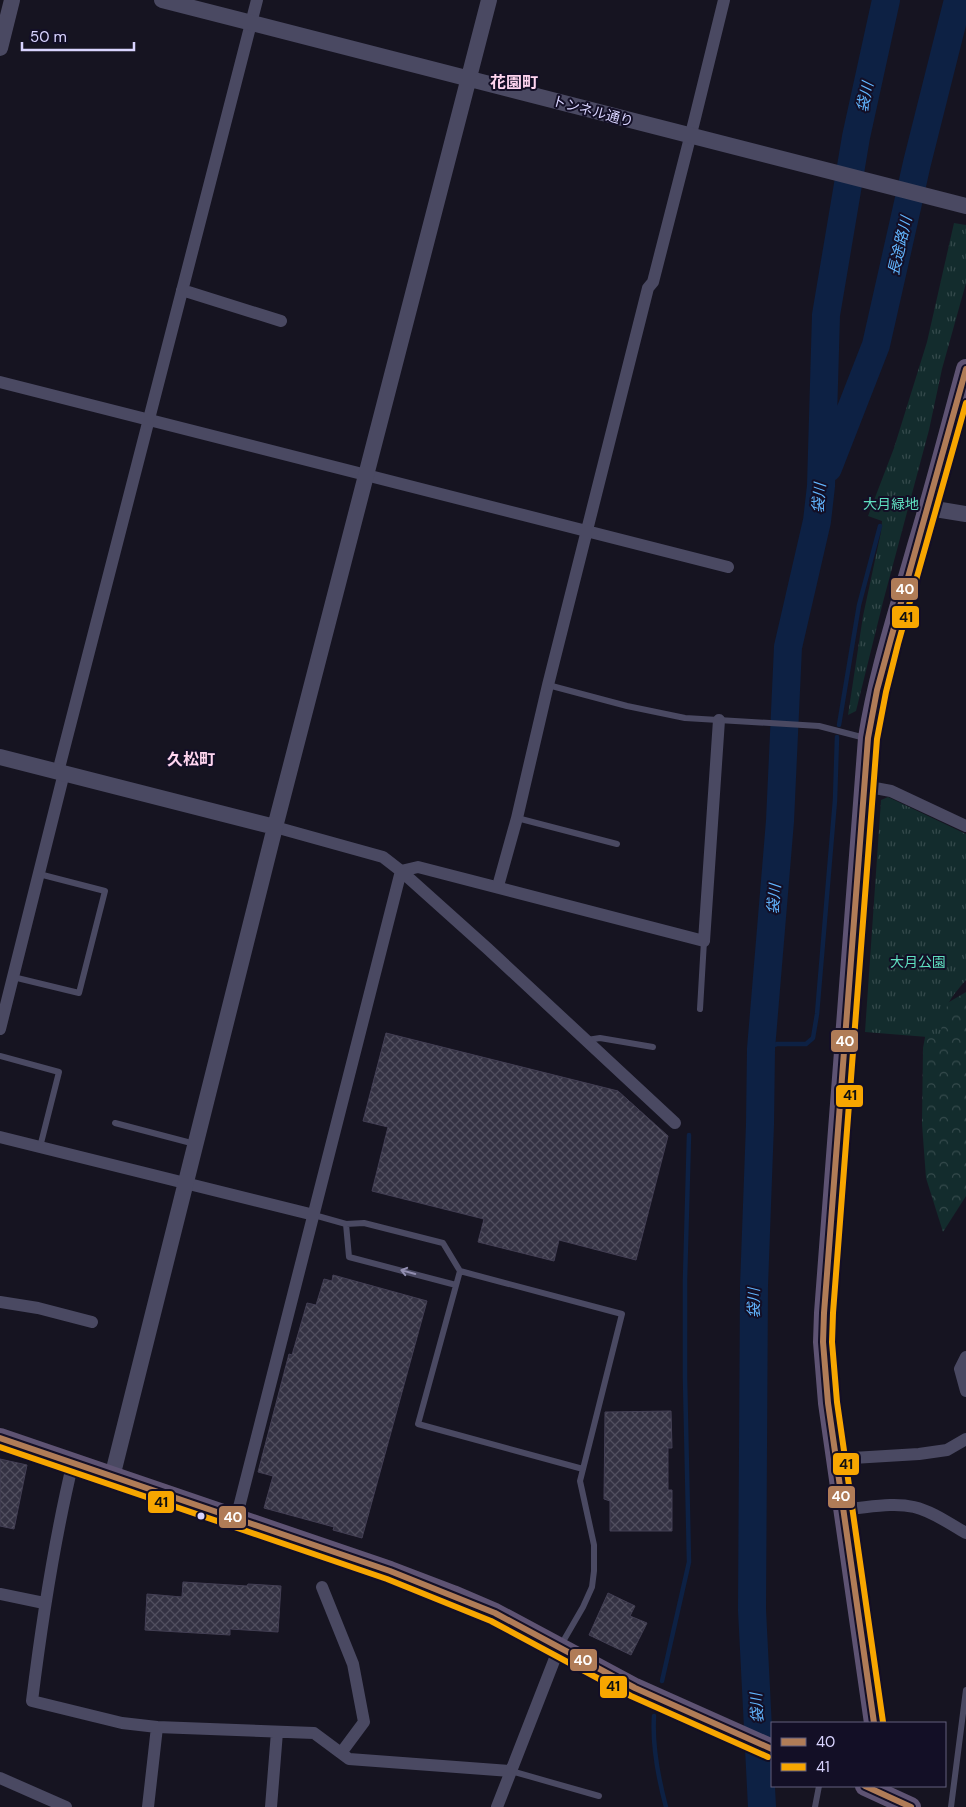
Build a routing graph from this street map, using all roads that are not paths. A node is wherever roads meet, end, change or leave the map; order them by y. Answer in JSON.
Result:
{"nodes":[{"id":1,"x":12,"y":0,"type":"edge"},
{"id":2,"x":162,"y":0,"type":"edge"},
{"id":3,"x":257,"y":0,"type":"edge"},
{"id":4,"x":489,"y":0,"type":"edge"},
{"id":5,"x":724,"y":0,"type":"edge"},
{"id":6,"x":251,"y":23,"type":"junction"},
{"id":7,"x":0,"y":48,"type":"edge"},
{"id":8,"x":469,"y":78,"type":"junction"},
{"id":9,"x":691,"y":136,"type":"junction"},
{"id":10,"x":966,"y":206,"type":"edge"},
{"id":11,"x":182,"y":290,"type":"junction"},
{"id":12,"x":281,"y":321,"type":"dead end"},
{"id":13,"x":966,"y":369,"type":"edge"},
{"id":14,"x":0,"y":382,"type":"edge"},
{"id":15,"x":148,"y":420,"type":"junction"},
{"id":16,"x":367,"y":475,"type":"junction"},
{"id":17,"x":929,"y":508,"type":"junction"},
{"id":18,"x":966,"y":514,"type":"edge"},
{"id":19,"x":588,"y":531,"type":"junction"},
{"id":20,"x":728,"y":566,"type":"dead end"},
{"id":21,"x":548,"y":685,"type":"junction"},
{"id":22,"x":719,"y":720,"type":"junction"},
{"id":23,"x":868,"y":738,"type":"junction"},
{"id":24,"x":0,"y":757,"type":"edge"},
{"id":25,"x":61,"y":772,"type":"junction"},
{"id":26,"x":864,"y":786,"type":"junction"},
{"id":27,"x":517,"y":818,"type":"junction"},
{"id":28,"x":966,"y":826,"type":"edge"},
{"id":29,"x":275,"y":827,"type":"junction"},
{"id":30,"x":617,"y":844,"type":"dead end"},
{"id":31,"x":401,"y":871,"type":"junction"},
{"id":32,"x":39,"y":874,"type":"junction"},
{"id":33,"x":498,"y":886,"type":"junction"},
{"id":34,"x":704,"y":941,"type":"junction"},
{"id":35,"x":13,"y":977,"type":"junction"},
{"id":36,"x":700,"y":1009,"type":"dead end"},
{"id":37,"x":0,"y":1030,"type":"edge"},
{"id":38,"x":586,"y":1040,"type":"junction"},
{"id":39,"x":653,"y":1047,"type":"dead end"},
{"id":40,"x":0,"y":1056,"type":"edge"},
{"id":41,"x":115,"y":1123,"type":"dead end"},
{"id":42,"x":675,"y":1124,"type":"dead end"},
{"id":43,"x":0,"y":1137,"type":"edge"},
{"id":44,"x":196,"y":1144,"type":"junction"},
{"id":45,"x":40,"y":1147,"type":"junction"},
{"id":46,"x":187,"y":1184,"type":"junction"},
{"id":47,"x":314,"y":1215,"type":"junction"},
{"id":48,"x":346,"y":1224,"type":"junction"},
{"id":49,"x":460,"y":1271,"type":"junction"},
{"id":50,"x":456,"y":1284,"type":"junction"},
{"id":51,"x":0,"y":1302,"type":"edge"},
{"id":52,"x":92,"y":1322,"type":"dead end"},
{"id":53,"x":966,"y":1356,"type":"edge"},
{"id":54,"x":966,"y":1391,"type":"edge"},
{"id":55,"x":0,"y":1438,"type":"edge"},
{"id":56,"x":966,"y":1439,"type":"edge"},
{"id":57,"x":836,"y":1459,"type":"junction"},
{"id":58,"x":73,"y":1462,"type":"junction"},
{"id":59,"x":583,"y":1469,"type":"junction"},
{"id":60,"x":112,"y":1477,"type":"junction"},
{"id":61,"x":844,"y":1509,"type":"junction"},
{"id":62,"x":236,"y":1519,"type":"junction"},
{"id":63,"x":966,"y":1533,"type":"edge"},
{"id":64,"x":322,"y":1587,"type":"dead end"},
{"id":65,"x":0,"y":1594,"type":"edge"},
{"id":66,"x":44,"y":1604,"type":"junction"},
{"id":67,"x":559,"y":1648,"type":"junction"},
{"id":68,"x":966,"y":1690,"type":"edge"},
{"id":69,"x":874,"y":1722,"type":"edge"},
{"id":70,"x":157,"y":1727,"type":"junction"},
{"id":71,"x":276,"y":1732,"type":"junction"},
{"id":72,"x":771,"y":1749,"type":"edge"},
{"id":73,"x":341,"y":1753,"type":"junction"},
{"id":74,"x":511,"y":1771,"type":"junction"},
{"id":75,"x":0,"y":1778,"type":"edge"},
{"id":76,"x":819,"y":1787,"type":"edge"},
{"id":77,"x":866,"y":1787,"type":"edge"},
{"id":78,"x":599,"y":1796,"type":"dead end"},
{"id":79,"x":66,"y":1807,"type":"edge"},
{"id":80,"x":148,"y":1807,"type":"edge"},
{"id":81,"x":271,"y":1807,"type":"edge"},
{"id":82,"x":497,"y":1807,"type":"edge"},
{"id":83,"x":815,"y":1807,"type":"edge"},
{"id":84,"x":911,"y":1807,"type":"edge"},
{"id":85,"x":951,"y":1807,"type":"edge"}],
"edges":[{"from":1,"to":7,"type":"street"},
{"from":2,"to":6,"type":"street","name":"トンネル通り"},
{"from":3,"to":6,"type":"street"},
{"from":4,"to":8,"type":"street"},
{"from":5,"to":9,"type":"street"},
{"from":6,"to":8,"type":"street","name":"トンネル通り"},
{"from":6,"to":11,"type":"street"},
{"from":8,"to":9,"type":"street","name":"トンネル通り"},
{"from":8,"to":16,"type":"street"},
{"from":9,"to":10,"type":"street","name":"トンネル通り"},
{"from":9,"to":19,"type":"street"},
{"from":11,"to":12,"type":"street"},
{"from":11,"to":15,"type":"street"},
{"from":13,"to":17,"type":"main road"},
{"from":14,"to":15,"type":"street"},
{"from":15,"to":16,"type":"street"},
{"from":15,"to":25,"type":"street"},
{"from":16,"to":19,"type":"street"},
{"from":16,"to":29,"type":"street"},
{"from":17,"to":18,"type":"street"},
{"from":17,"to":23,"type":"main road"},
{"from":19,"to":20,"type":"street"},
{"from":19,"to":21,"type":"street"},
{"from":21,"to":22,"type":"lane"},
{"from":21,"to":27,"type":"street"},
{"from":22,"to":23,"type":"lane"},
{"from":22,"to":34,"type":"street"},
{"from":23,"to":26,"type":"main road"},
{"from":24,"to":25,"type":"street"},
{"from":25,"to":29,"type":"street"},
{"from":25,"to":32,"type":"street"},
{"from":26,"to":28,"type":"street"},
{"from":26,"to":57,"type":"main road"},
{"from":27,"to":30,"type":"lane"},
{"from":27,"to":33,"type":"street"},
{"from":29,"to":31,"type":"street"},
{"from":29,"to":44,"type":"street"},
{"from":31,"to":33,"type":"street"},
{"from":31,"to":38,"type":"street"},
{"from":31,"to":47,"type":"street"},
{"from":32,"to":35,"type":"street"},
{"from":32,"to":35,"type":"lane"},
{"from":33,"to":34,"type":"street"},
{"from":34,"to":36,"type":"lane"},
{"from":35,"to":37,"type":"street"},
{"from":38,"to":39,"type":"lane"},
{"from":38,"to":42,"type":"street"},
{"from":40,"to":45,"type":"lane"},
{"from":41,"to":44,"type":"lane"},
{"from":43,"to":45,"type":"street"},
{"from":44,"to":46,"type":"street"},
{"from":45,"to":46,"type":"street"},
{"from":46,"to":47,"type":"street"},
{"from":46,"to":60,"type":"street"},
{"from":47,"to":48,"type":"lane"},
{"from":47,"to":62,"type":"street"},
{"from":48,"to":49,"type":"lane"},
{"from":50,"to":48,"type":"lane","one_way":true},
{"from":49,"to":50,"type":"lane"},
{"from":49,"to":59,"type":"lane"},
{"from":50,"to":59,"type":"lane"},
{"from":51,"to":52,"type":"street"},
{"from":53,"to":54,"type":"street"},
{"from":55,"to":58,"type":"main road"},
{"from":56,"to":57,"type":"street"},
{"from":57,"to":61,"type":"main road"},
{"from":58,"to":60,"type":"main road"},
{"from":58,"to":66,"type":"street"},
{"from":59,"to":67,"type":"lane"},
{"from":60,"to":62,"type":"main road"},
{"from":61,"to":63,"type":"street"},
{"from":61,"to":69,"type":"main road"},
{"from":62,"to":67,"type":"main road"},
{"from":64,"to":73,"type":"street"},
{"from":65,"to":66,"type":"street"},
{"from":66,"to":70,"type":"street"},
{"from":67,"to":72,"type":"main road"},
{"from":67,"to":74,"type":"street"},
{"from":68,"to":85,"type":"lane"},
{"from":70,"to":71,"type":"street"},
{"from":70,"to":80,"type":"street"},
{"from":71,"to":73,"type":"street"},
{"from":71,"to":81,"type":"street"},
{"from":73,"to":74,"type":"street"},
{"from":74,"to":78,"type":"lane"},
{"from":74,"to":82,"type":"street"},
{"from":75,"to":79,"type":"street"},
{"from":76,"to":83,"type":"lane"},
{"from":77,"to":84,"type":"main road"}]}
